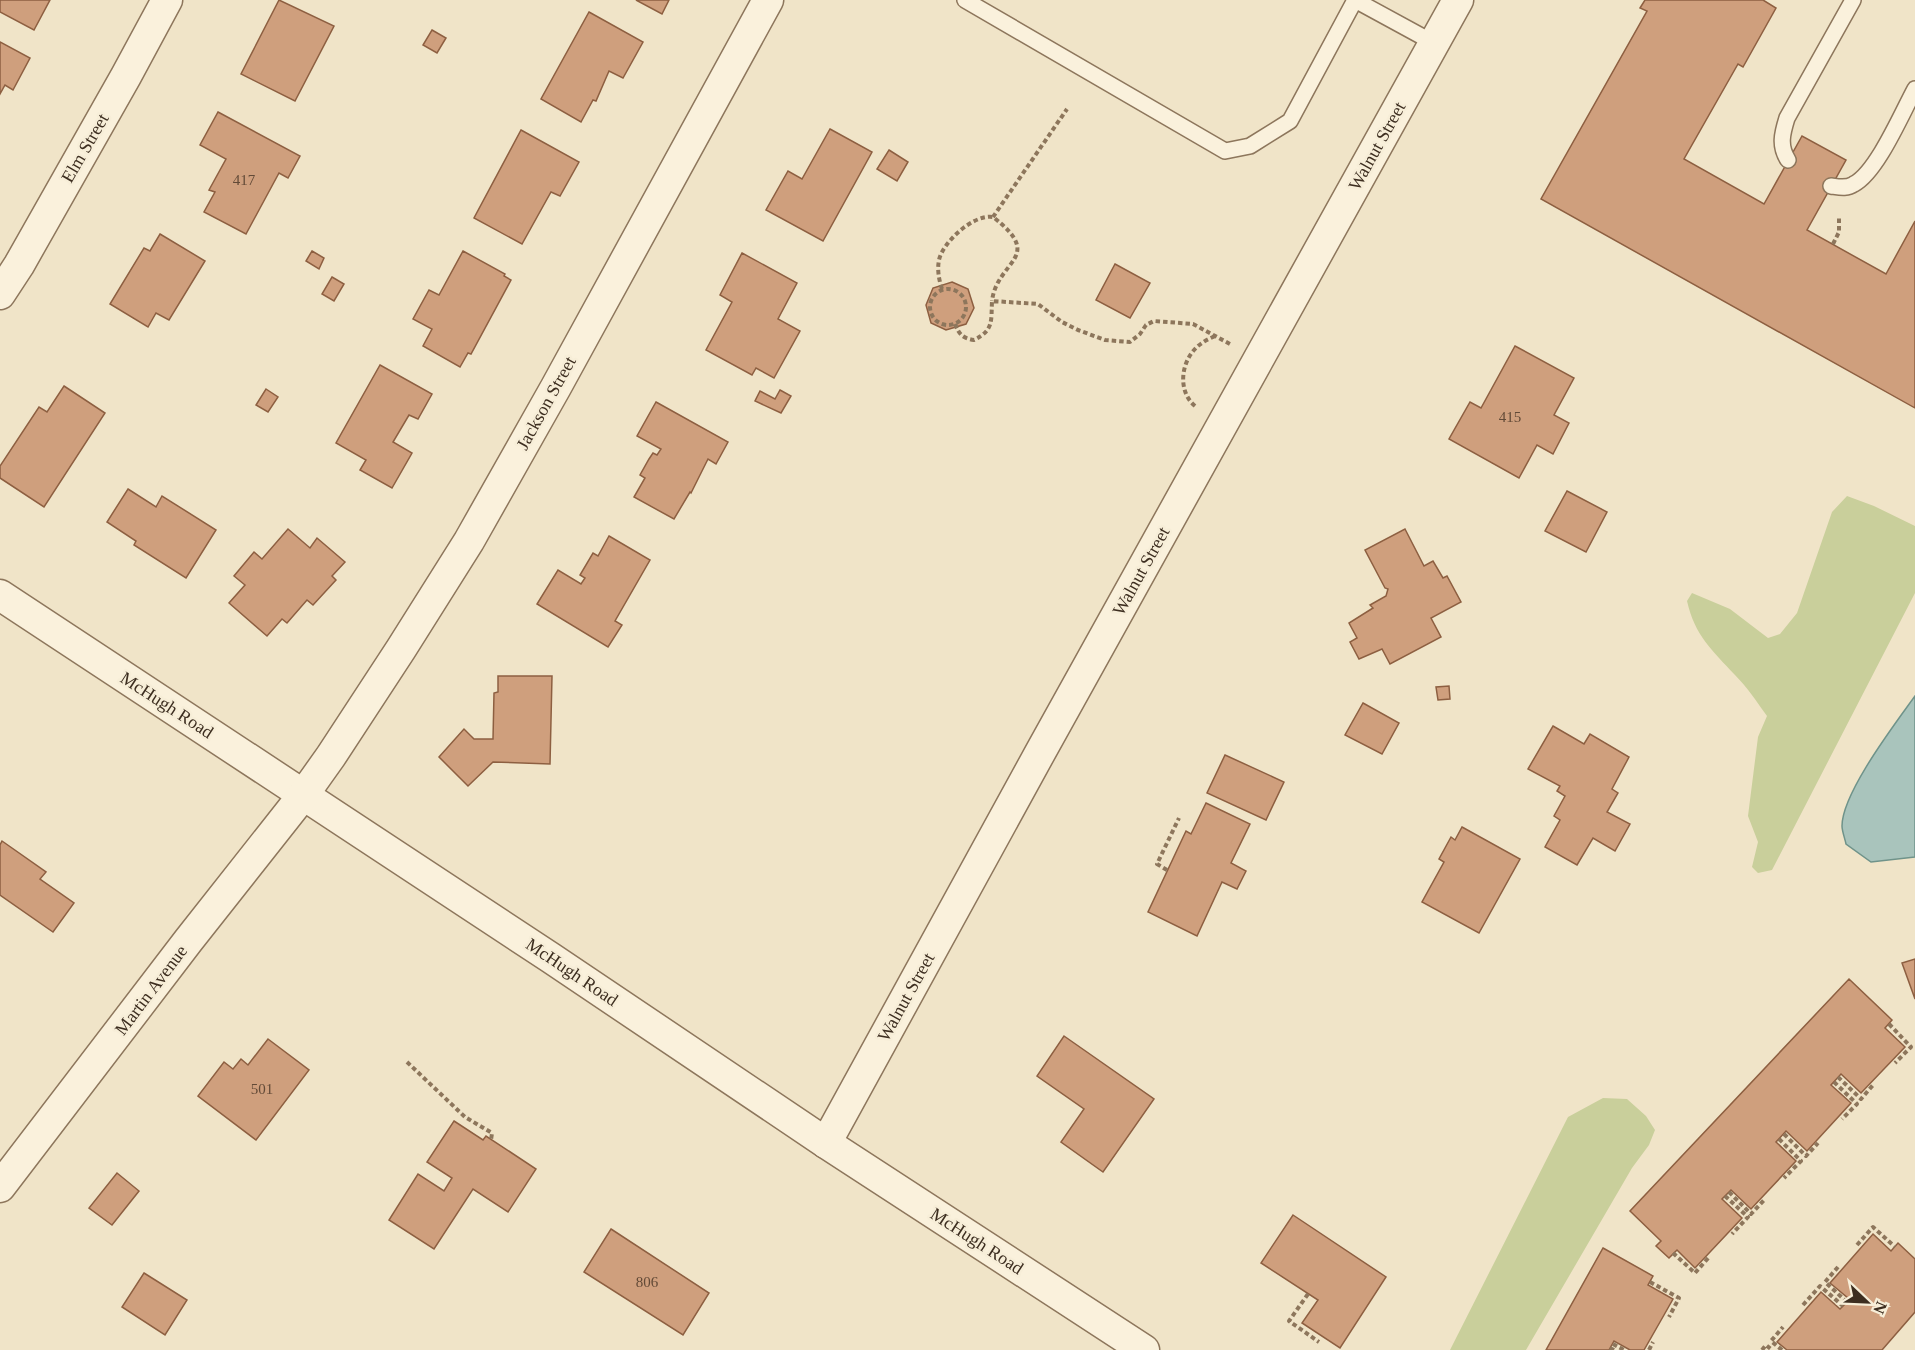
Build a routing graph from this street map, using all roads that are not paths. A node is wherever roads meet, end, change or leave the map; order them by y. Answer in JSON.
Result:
{"nodes":[{"id":1,"x":166,"y":0,"type":"edge"},
{"id":2,"x":768,"y":0,"type":"edge"},
{"id":3,"x":966,"y":0,"type":"edge"},
{"id":4,"x":1355,"y":0,"type":"edge"},
{"id":5,"x":1458,"y":0,"type":"edge"},
{"id":6,"x":1853,"y":0,"type":"edge"},
{"id":7,"x":1434,"y":43,"type":"junction"},
{"id":8,"x":1915,"y":89,"type":"edge"},
{"id":9,"x":1788,"y":160,"type":"dead end"},
{"id":10,"x":1831,"y":186,"type":"dead end"},
{"id":11,"x":0,"y":294,"type":"edge"},
{"id":12,"x":0,"y":595,"type":"edge"},
{"id":13,"x":304,"y":794,"type":"junction"},
{"id":14,"x":826,"y":1143,"type":"junction"},
{"id":15,"x":0,"y":1187,"type":"edge"},
{"id":16,"x":1144,"y":1350,"type":"edge"}],
"edges":[{"from":1,"to":11,"type":"street","name":"Elm Street"},
{"from":2,"to":13,"type":"street","name":"Jackson Street"},
{"from":3,"to":4,"type":"lane"},
{"from":4,"to":7,"type":"lane"},
{"from":5,"to":7,"type":"street","name":"Walnut Street"},
{"from":6,"to":9,"type":"lane"},
{"from":7,"to":14,"type":"street","name":"Walnut Street"},
{"from":8,"to":10,"type":"lane"},
{"from":12,"to":13,"type":"street","name":"McHugh Road"},
{"from":13,"to":14,"type":"street","name":"McHugh Road"},
{"from":13,"to":15,"type":"street","name":"Martin Avenue"},
{"from":14,"to":16,"type":"street","name":"McHugh Road"}]}
